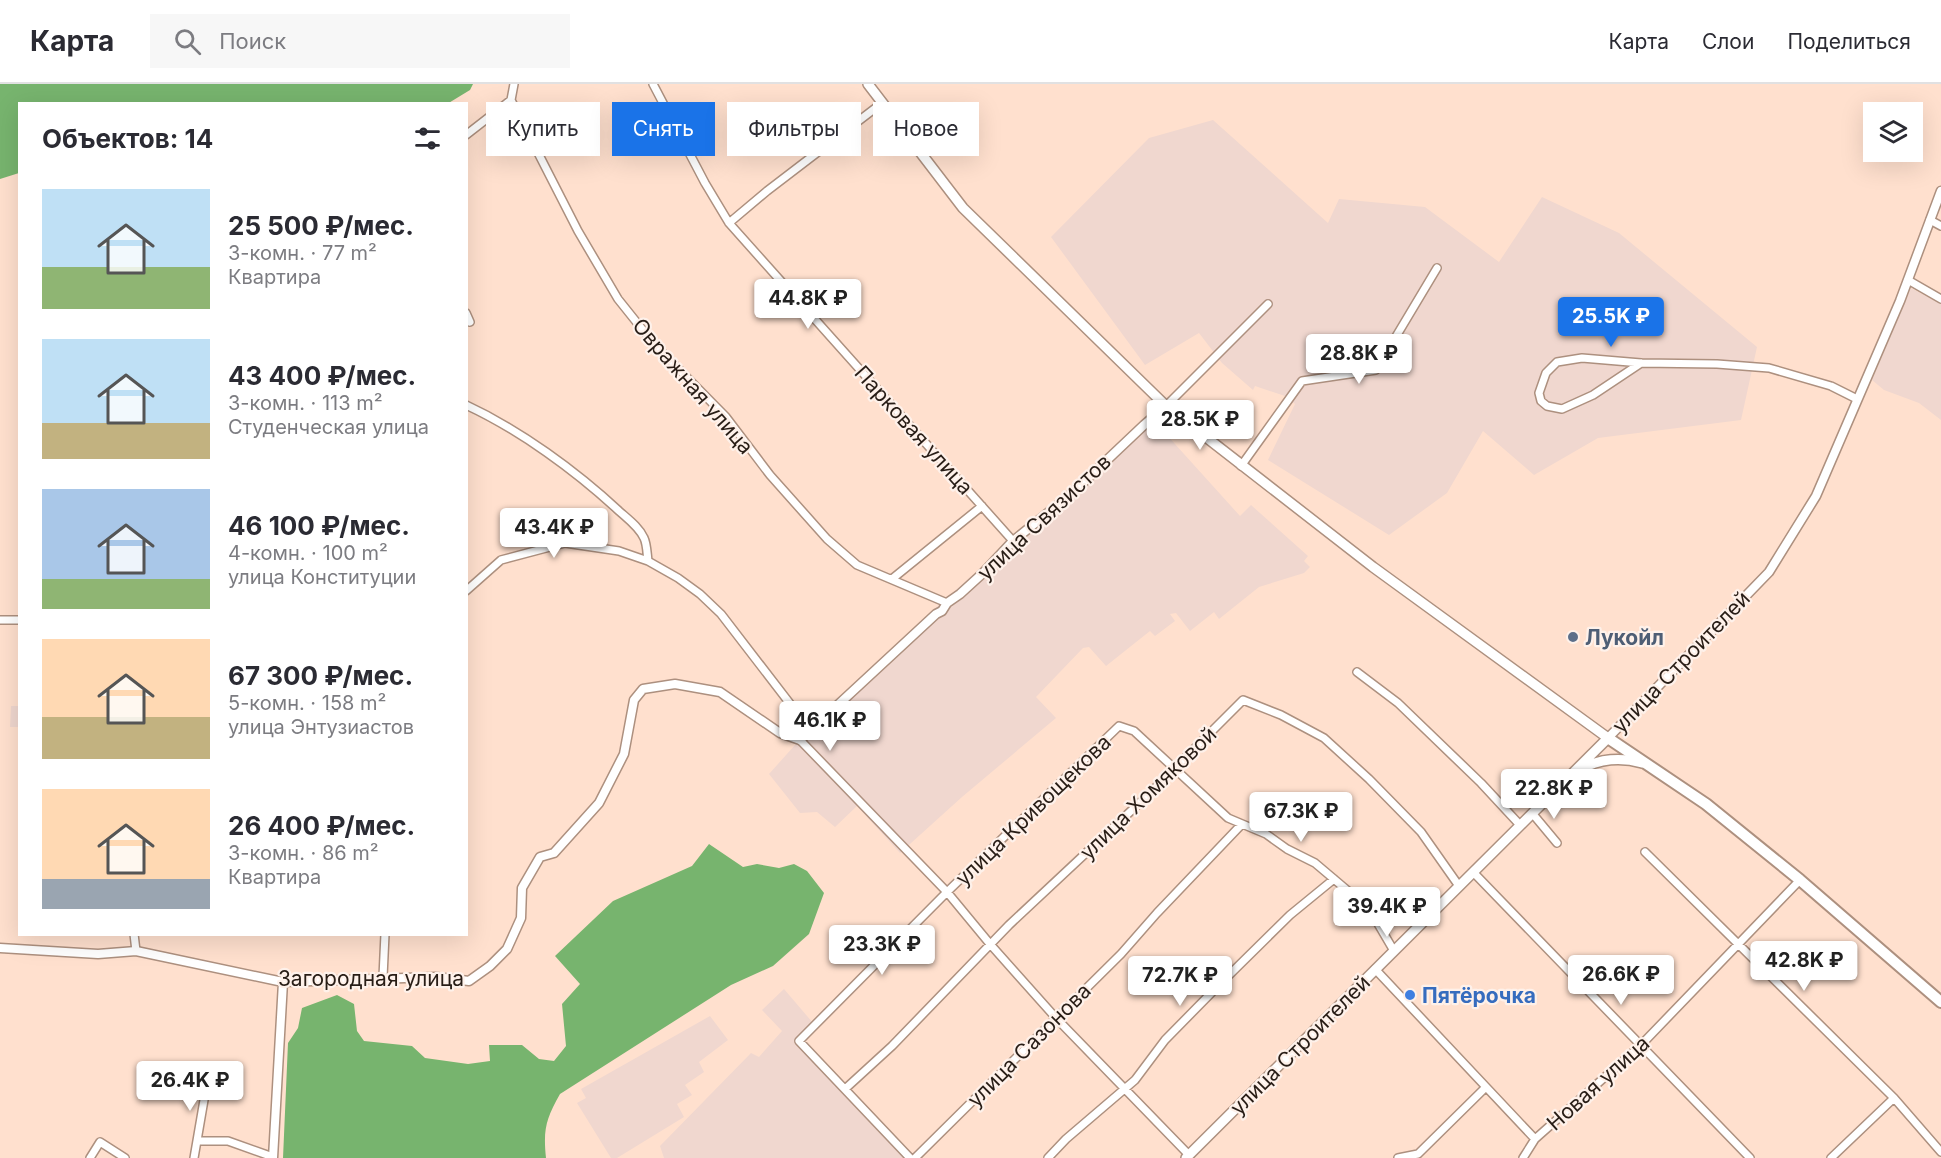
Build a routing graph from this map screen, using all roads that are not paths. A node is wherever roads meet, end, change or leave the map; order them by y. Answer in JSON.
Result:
{"nodes":[{"id":1,"x":513,"y":84,"type":"edge"},
{"id":2,"x":653,"y":84,"type":"edge"},
{"id":3,"x":868,"y":84,"type":"edge"},
{"id":4,"x":511,"y":100,"type":"junction"},
{"id":5,"x":881,"y":102,"type":"edge"},
{"id":6,"x":873,"y":110,"type":"edge"},
{"id":7,"x":468,"y":133,"type":"edge"},
{"id":8,"x":923,"y":156,"type":"edge"},
{"id":9,"x":1941,"y":191,"type":"edge"},
{"id":10,"x":1930,"y":220,"type":"junction"},
{"id":11,"x":729,"y":223,"type":"junction"},
{"id":12,"x":1941,"y":226,"type":"edge"},
{"id":13,"x":1437,"y":268,"type":"dead end"},
{"id":14,"x":1908,"y":280,"type":"junction"},
{"id":15,"x":1941,"y":299,"type":"edge"},
{"id":16,"x":1268,"y":304,"type":"dead end"},
{"id":17,"x":468,"y":318,"type":"edge"},
{"id":18,"x":470,"y":322,"type":"dead end"},
{"id":19,"x":1641,"y":363,"type":"junction"},
{"id":20,"x":1857,"y":399,"type":"junction"},
{"id":21,"x":468,"y":406,"type":"edge"},
{"id":22,"x":1166,"y":406,"type":"junction"},
{"id":23,"x":1241,"y":466,"type":"junction"},
{"id":24,"x":982,"y":506,"type":"junction"},
{"id":25,"x":1013,"y":541,"type":"junction"},
{"id":26,"x":648,"y":561,"type":"junction"},
{"id":27,"x":892,"y":579,"type":"junction"},
{"id":28,"x":468,"y":589,"type":"edge"},
{"id":29,"x":947,"y":603,"type":"junction"},
{"id":30,"x":0,"y":620,"type":"edge"},
{"id":31,"x":18,"y":621,"type":"edge"},
{"id":32,"x":1357,"y":672,"type":"dead end"},
{"id":33,"x":811,"y":731,"type":"junction"},
{"id":34,"x":1608,"y":738,"type":"junction"},
{"id":35,"x":800,"y":740,"type":"junction"},
{"id":36,"x":1646,"y":764,"type":"junction"},
{"id":37,"x":1173,"y":770,"type":"junction"},
{"id":38,"x":1568,"y":777,"type":"junction"},
{"id":39,"x":1532,"y":813,"type":"junction"},
{"id":40,"x":1241,"y":825,"type":"junction"},
{"id":41,"x":1520,"y":825,"type":"junction"},
{"id":42,"x":1557,"y":843,"type":"dead end"},
{"id":43,"x":1645,"y":852,"type":"dead end"},
{"id":44,"x":1473,"y":872,"type":"junction"},
{"id":45,"x":1334,"y":879,"type":"junction"},
{"id":46,"x":1800,"y":880,"type":"junction"},
{"id":47,"x":1460,"y":885,"type":"junction"},
{"id":48,"x":947,"y":892,"type":"junction"},
{"id":49,"x":134,"y":936,"type":"edge"},
{"id":50,"x":385,"y":936,"type":"edge"},
{"id":51,"x":990,"y":944,"type":"junction"},
{"id":52,"x":1738,"y":944,"type":"junction"},
{"id":53,"x":0,"y":948,"type":"edge"},
{"id":54,"x":136,"y":951,"type":"junction"},
{"id":55,"x":1394,"y":951,"type":"junction"},
{"id":56,"x":1375,"y":969,"type":"junction"},
{"id":57,"x":383,"y":977,"type":"junction"},
{"id":58,"x":283,"y":981,"type":"junction"},
{"id":59,"x":1941,"y":1002,"type":"edge"},
{"id":60,"x":1056,"y":1018,"type":"junction"},
{"id":61,"x":1641,"y":1045,"type":"junction"},
{"id":62,"x":209,"y":1071,"type":"dead end"},
{"id":63,"x":1486,"y":1087,"type":"junction"},
{"id":64,"x":1125,"y":1088,"type":"junction"},
{"id":65,"x":845,"y":1089,"type":"junction"},
{"id":66,"x":1894,"y":1098,"type":"junction"},
{"id":67,"x":1535,"y":1139,"type":"junction"},
{"id":68,"x":198,"y":1141,"type":"junction"},
{"id":69,"x":1941,"y":1152,"type":"edge"},
{"id":70,"x":273,"y":1157,"type":"edge"},
{"id":71,"x":1187,"y":1157,"type":"edge"},
{"id":72,"x":90,"y":1158,"type":"edge"},
{"id":73,"x":125,"y":1158,"type":"edge"},
{"id":74,"x":194,"y":1158,"type":"edge"},
{"id":75,"x":912,"y":1158,"type":"edge"},
{"id":76,"x":1048,"y":1158,"type":"edge"},
{"id":77,"x":1398,"y":1158,"type":"edge"},
{"id":78,"x":1523,"y":1158,"type":"edge"},
{"id":79,"x":1750,"y":1158,"type":"edge"},
{"id":80,"x":1831,"y":1158,"type":"edge"}],
"edges":[{"from":1,"to":4,"type":"street"},
{"from":2,"to":11,"type":"street","name":"Парковая улица"},
{"from":3,"to":5,"type":"main road"},
{"from":4,"to":7,"type":"street"},
{"from":4,"to":27,"type":"street","name":"Овражная улица"},
{"from":6,"to":11,"type":"street"},
{"from":8,"to":22,"type":"main road"},
{"from":9,"to":10,"type":"street","name":"улица Строителей"},
{"from":10,"to":12,"type":"street"},
{"from":10,"to":14,"type":"street","name":"улица Строителей"},
{"from":11,"to":24,"type":"street","name":"Парковая улица"},
{"from":13,"to":23,"type":"street"},
{"from":14,"to":15,"type":"street"},
{"from":14,"to":20,"type":"street","name":"улица Строителей"},
{"from":16,"to":22,"type":"street"},
{"from":17,"to":18,"type":"street"},
{"from":19,"to":19,"type":"street"},
{"from":19,"to":20,"type":"street"},
{"from":20,"to":34,"type":"street","name":"улица Строителей"},
{"from":21,"to":26,"type":"street"},
{"from":22,"to":23,"type":"main road"},
{"from":22,"to":25,"type":"street","name":"улица Связистов"},
{"from":23,"to":34,"type":"main road"},
{"from":24,"to":25,"type":"street","name":"Парковая улица"},
{"from":24,"to":27,"type":"street"},
{"from":25,"to":29,"type":"street","name":"улица Связистов"},
{"from":26,"to":28,"type":"street"},
{"from":26,"to":33,"type":"street"},
{"from":27,"to":29,"type":"street","name":"Овражная улица"},
{"from":29,"to":33,"type":"street","name":"улица Связистов"},
{"from":30,"to":31,"type":"street"},
{"from":32,"to":41,"type":"street"},
{"from":33,"to":35,"type":"street","name":"улица Связистов"},
{"from":34,"to":36,"type":"main road"},
{"from":34,"to":38,"type":"main road","name":"улица Строителей"},
{"from":35,"to":48,"type":"street"},
{"from":35,"to":57,"type":"street","name":"Загородная улица"},
{"from":36,"to":38,"type":"main road"},
{"from":36,"to":46,"type":"main road"},
{"from":37,"to":40,"type":"street"},
{"from":37,"to":47,"type":"street","name":"улица Хомяковой"},
{"from":37,"to":48,"type":"street","name":"улица Кривощекова"},
{"from":37,"to":51,"type":"street","name":"улица Хомяковой"},
{"from":38,"to":39,"type":"main road","name":"улица Строителей"},
{"from":39,"to":41,"type":"main road","name":"улица Строителей"},
{"from":39,"to":42,"type":"street"},
{"from":40,"to":45,"type":"street"},
{"from":40,"to":60,"type":"street","name":"улица Сазонова"},
{"from":41,"to":44,"type":"main road","name":"улица Строителей"},
{"from":43,"to":52,"type":"street"},
{"from":44,"to":47,"type":"main road","name":"улица Строителей"},
{"from":44,"to":61,"type":"street"},
{"from":45,"to":55,"type":"street"},
{"from":45,"to":64,"type":"street"},
{"from":46,"to":52,"type":"street","name":"Новая улица"},
{"from":46,"to":59,"type":"main road"},
{"from":47,"to":55,"type":"main road","name":"улица Строителей"},
{"from":48,"to":51,"type":"street"},
{"from":48,"to":65,"type":"street"},
{"from":49,"to":54,"type":"street"},
{"from":50,"to":57,"type":"street"},
{"from":51,"to":60,"type":"street"},
{"from":51,"to":65,"type":"street","name":"улица Хомяковой"},
{"from":52,"to":61,"type":"street","name":"Новая улица"},
{"from":52,"to":66,"type":"street"},
{"from":53,"to":54,"type":"street","name":"Загородная улица"},
{"from":54,"to":58,"type":"street","name":"Загородная улица"},
{"from":55,"to":56,"type":"main road","name":"улица Строителей"},
{"from":56,"to":63,"type":"street"},
{"from":56,"to":71,"type":"main road","name":"улица Строителей"},
{"from":57,"to":58,"type":"street","name":"Загородная улица"},
{"from":58,"to":70,"type":"street"},
{"from":60,"to":64,"type":"street"},
{"from":60,"to":75,"type":"street","name":"улица Сазонова"},
{"from":61,"to":67,"type":"street","name":"Новая улица"},
{"from":61,"to":79,"type":"street"},
{"from":62,"to":68,"type":"street"},
{"from":63,"to":67,"type":"street"},
{"from":63,"to":77,"type":"street"},
{"from":64,"to":71,"type":"street"},
{"from":64,"to":76,"type":"street"},
{"from":65,"to":75,"type":"street"},
{"from":66,"to":69,"type":"street"},
{"from":66,"to":80,"type":"street"},
{"from":67,"to":78,"type":"street","name":"Новая улица"},
{"from":68,"to":70,"type":"street"},
{"from":68,"to":74,"type":"street"},
{"from":72,"to":73,"type":"street"}]}
